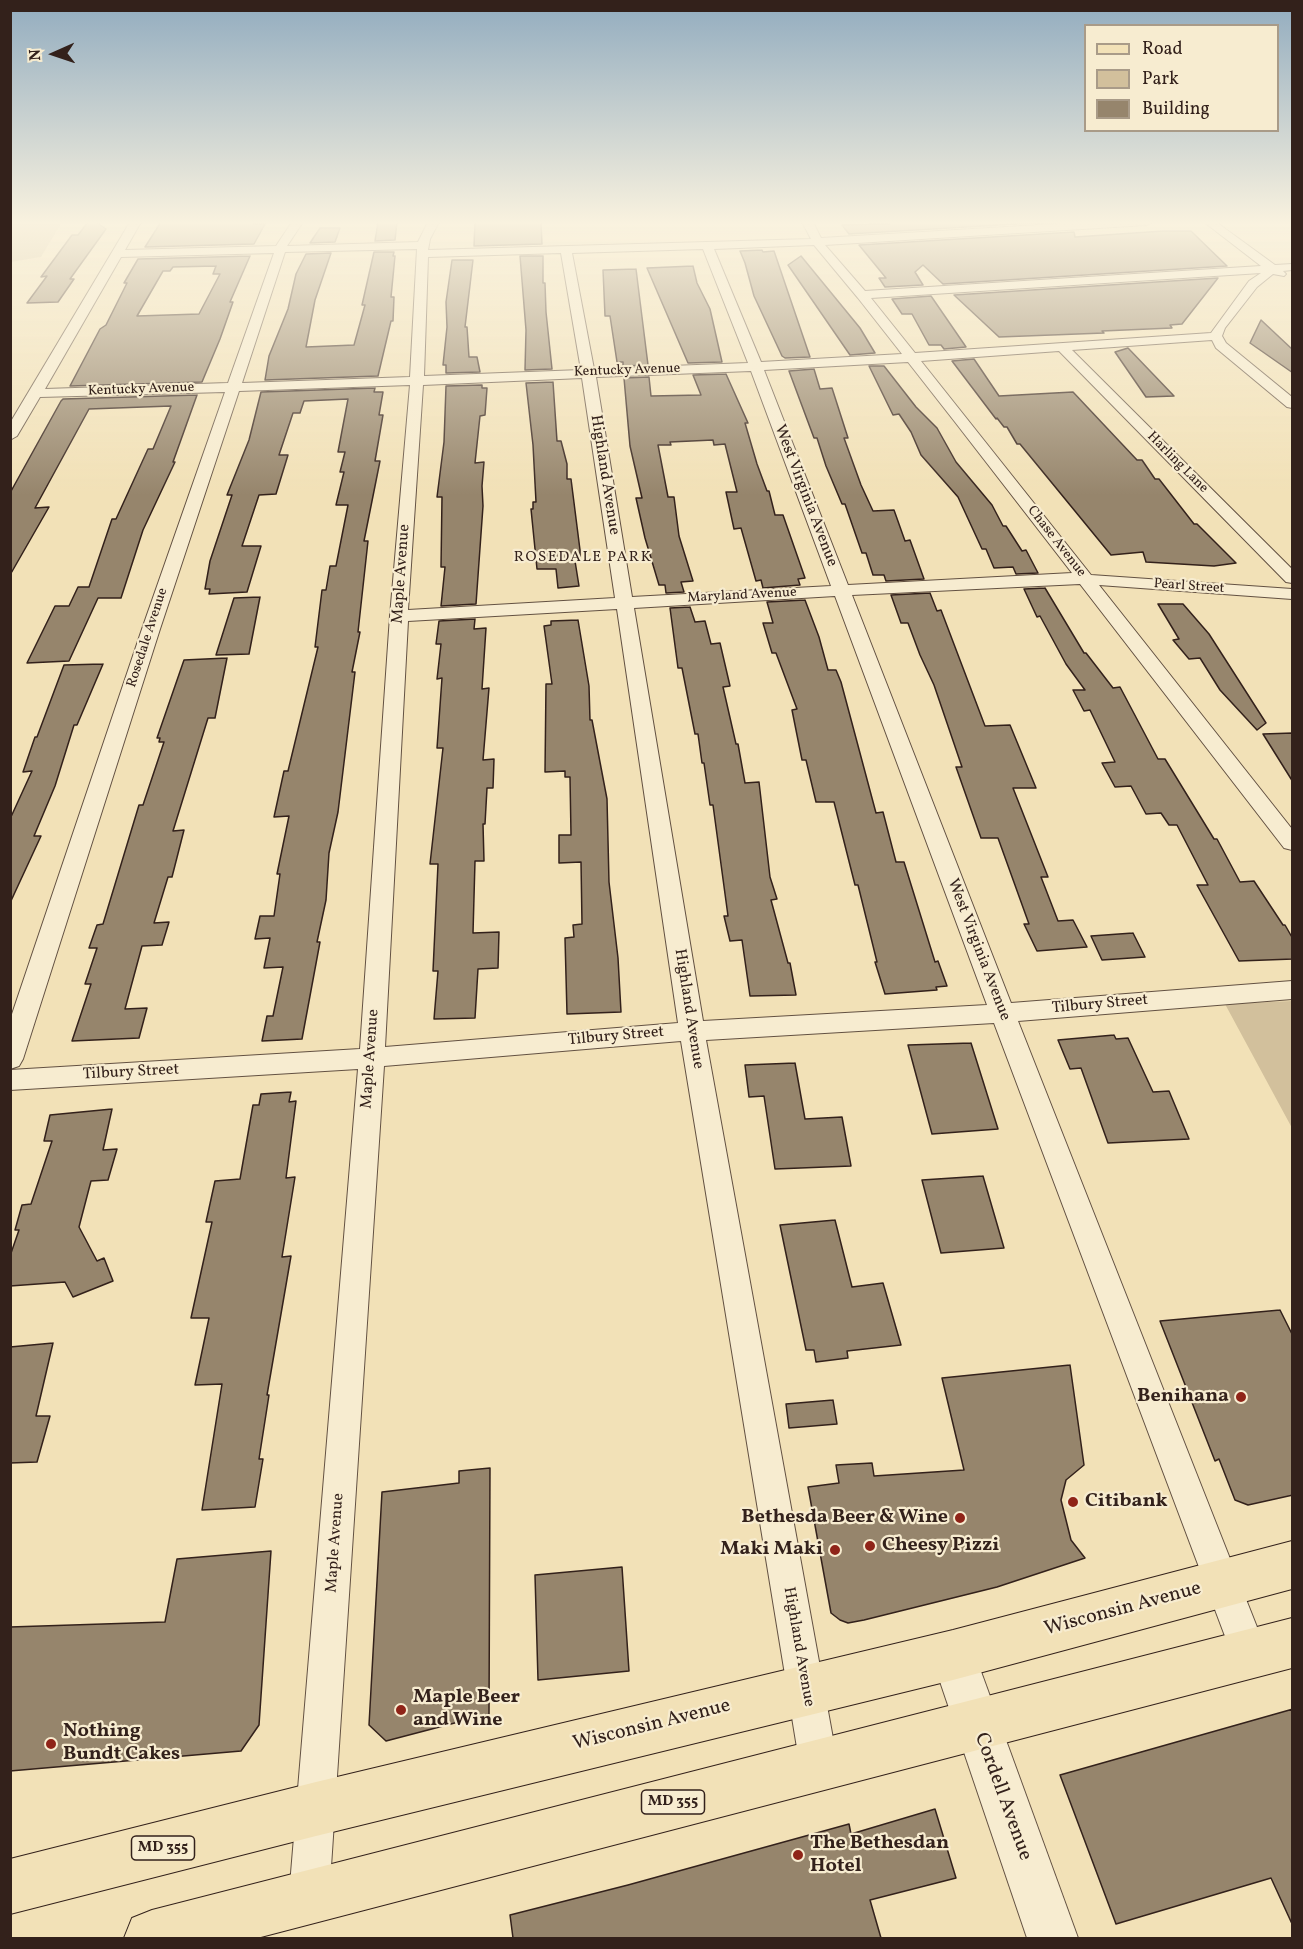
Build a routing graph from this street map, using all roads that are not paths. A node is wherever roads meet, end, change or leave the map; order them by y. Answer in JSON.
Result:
{"nodes":[{"id":1,"x":83,"y":313,"type":"edge"},
{"id":2,"x":259,"y":313,"type":"edge"},
{"id":3,"x":420,"y":313,"type":"edge"},
{"id":4,"x":577,"y":313,"type":"edge"},
{"id":5,"x":734,"y":313,"type":"edge"},
{"id":6,"x":876,"y":313,"type":"edge"},
{"id":7,"x":1231,"y":313,"type":"edge"},
{"id":8,"x":1216,"y":336,"type":"junction"},
{"id":9,"x":1062,"y":347,"type":"junction"},
{"id":10,"x":911,"y":358,"type":"junction"},
{"id":11,"x":756,"y":366,"type":"junction"},
{"id":12,"x":588,"y":372,"type":"junction"},
{"id":13,"x":417,"y":380,"type":"junction"},
{"id":14,"x":234,"y":387,"type":"junction"},
{"id":15,"x":36,"y":393,"type":"junction"},
{"id":16,"x":1293,"y":404,"type":"edge"},
{"id":17,"x":10,"y":436,"type":"edge"},
{"id":18,"x":1293,"y":578,"type":"edge"},
{"id":19,"x":1086,"y":579,"type":"junction"},
{"id":20,"x":840,"y":590,"type":"junction"},
{"id":21,"x":1293,"y":594,"type":"edge"},
{"id":22,"x":623,"y":602,"type":"junction"},
{"id":23,"x":399,"y":616,"type":"junction"},
{"id":24,"x":1293,"y":843,"type":"edge"},
{"id":25,"x":1293,"y":990,"type":"edge"},
{"id":26,"x":1002,"y":1013,"type":"junction"},
{"id":27,"x":692,"y":1031,"type":"junction"},
{"id":28,"x":372,"y":1057,"type":"junction"},
{"id":29,"x":10,"y":1059,"type":"edge"},
{"id":30,"x":10,"y":1080,"type":"edge"},
{"id":31,"x":1293,"y":1565,"type":"edge"},
{"id":32,"x":1221,"y":1584,"type":"junction"},
{"id":33,"x":1271,"y":1649,"type":"edge"},
{"id":34,"x":953,"y":1655,"type":"junction"},
{"id":35,"x":805,"y":1689,"type":"junction"},
{"id":36,"x":976,"y":1725,"type":"junction"},
{"id":37,"x":819,"y":1766,"type":"junction"},
{"id":38,"x":316,"y":1809,"type":"junction"},
{"id":39,"x":10,"y":1887,"type":"edge"},
{"id":40,"x":309,"y":1897,"type":"junction"},
{"id":41,"x":152,"y":1938,"type":"edge"},
{"id":42,"x":1053,"y":1938,"type":"edge"}],
"edges":[{"from":1,"to":15,"type":"street"},
{"from":2,"to":14,"type":"street","name":"Rosedale Avenue"},
{"from":3,"to":13,"type":"street","name":"Maple Avenue"},
{"from":4,"to":12,"type":"street","name":"Highland Avenue"},
{"from":5,"to":11,"type":"street","name":"West Virginia Avenue"},
{"from":6,"to":10,"type":"street","name":"Chase Avenue"},
{"from":7,"to":8,"type":"street"},
{"from":8,"to":9,"type":"street","name":"Kentucky Avenue"},
{"from":8,"to":16,"type":"street"},
{"from":9,"to":10,"type":"street","name":"Kentucky Avenue"},
{"from":9,"to":18,"type":"street","name":"Harling Lane"},
{"from":10,"to":11,"type":"street","name":"Kentucky Avenue"},
{"from":10,"to":19,"type":"street","name":"Chase Avenue"},
{"from":11,"to":12,"type":"street","name":"Kentucky Avenue"},
{"from":11,"to":20,"type":"street","name":"West Virginia Avenue"},
{"from":12,"to":13,"type":"street","name":"Kentucky Avenue"},
{"from":12,"to":22,"type":"street","name":"Highland Avenue"},
{"from":13,"to":14,"type":"street","name":"Kentucky Avenue"},
{"from":13,"to":23,"type":"street","name":"Maple Avenue"},
{"from":14,"to":15,"type":"street","name":"Kentucky Avenue"},
{"from":14,"to":29,"type":"street","name":"Rosedale Avenue"},
{"from":15,"to":17,"type":"street"},
{"from":19,"to":20,"type":"street","name":"Maryland Avenue"},
{"from":19,"to":21,"type":"street","name":"Pearl Street"},
{"from":19,"to":24,"type":"street","name":"Chase Avenue"},
{"from":20,"to":22,"type":"street","name":"Maryland Avenue"},
{"from":20,"to":26,"type":"street","name":"West Virginia Avenue"},
{"from":22,"to":23,"type":"street","name":"Maryland Avenue"},
{"from":22,"to":27,"type":"street","name":"Highland Avenue"},
{"from":23,"to":28,"type":"street","name":"Maple Avenue"},
{"from":25,"to":26,"type":"street","name":"Tilbury Street"},
{"from":26,"to":27,"type":"street","name":"Tilbury Street"},
{"from":26,"to":32,"type":"street","name":"West Virginia Avenue"},
{"from":27,"to":28,"type":"street","name":"Tilbury Street"},
{"from":27,"to":35,"type":"street","name":"Highland Avenue"},
{"from":28,"to":30,"type":"street","name":"Tilbury Street"},
{"from":28,"to":38,"type":"street","name":"Maple Avenue"},
{"from":31,"to":32,"type":"main road","name":"Wisconsin Avenue","number":"MD 355"},
{"from":32,"to":33,"type":"street","name":"West Virginia Avenue"},
{"from":32,"to":34,"type":"main road","name":"Wisconsin Avenue","number":"MD 355"},
{"from":33,"to":36,"type":"main road","number":"MD 355"},
{"from":34,"to":35,"type":"main road","name":"Wisconsin Avenue","number":"MD 355"},
{"from":34,"to":36,"type":"street","name":"Cordell Avenue"},
{"from":35,"to":37,"type":"street","name":"Highland Avenue"},
{"from":35,"to":38,"type":"main road","name":"Wisconsin Avenue","number":"MD 355"},
{"from":36,"to":37,"type":"main road","number":"MD 355"},
{"from":36,"to":42,"type":"street","name":"Cordell Avenue"},
{"from":37,"to":40,"type":"main road","number":"MD 355"},
{"from":38,"to":39,"type":"main road","name":"Wisconsin Avenue","number":"MD 355"},
{"from":38,"to":40,"type":"street","name":"Maple Avenue"},
{"from":40,"to":41,"type":"main road","number":"MD 355"}]}
